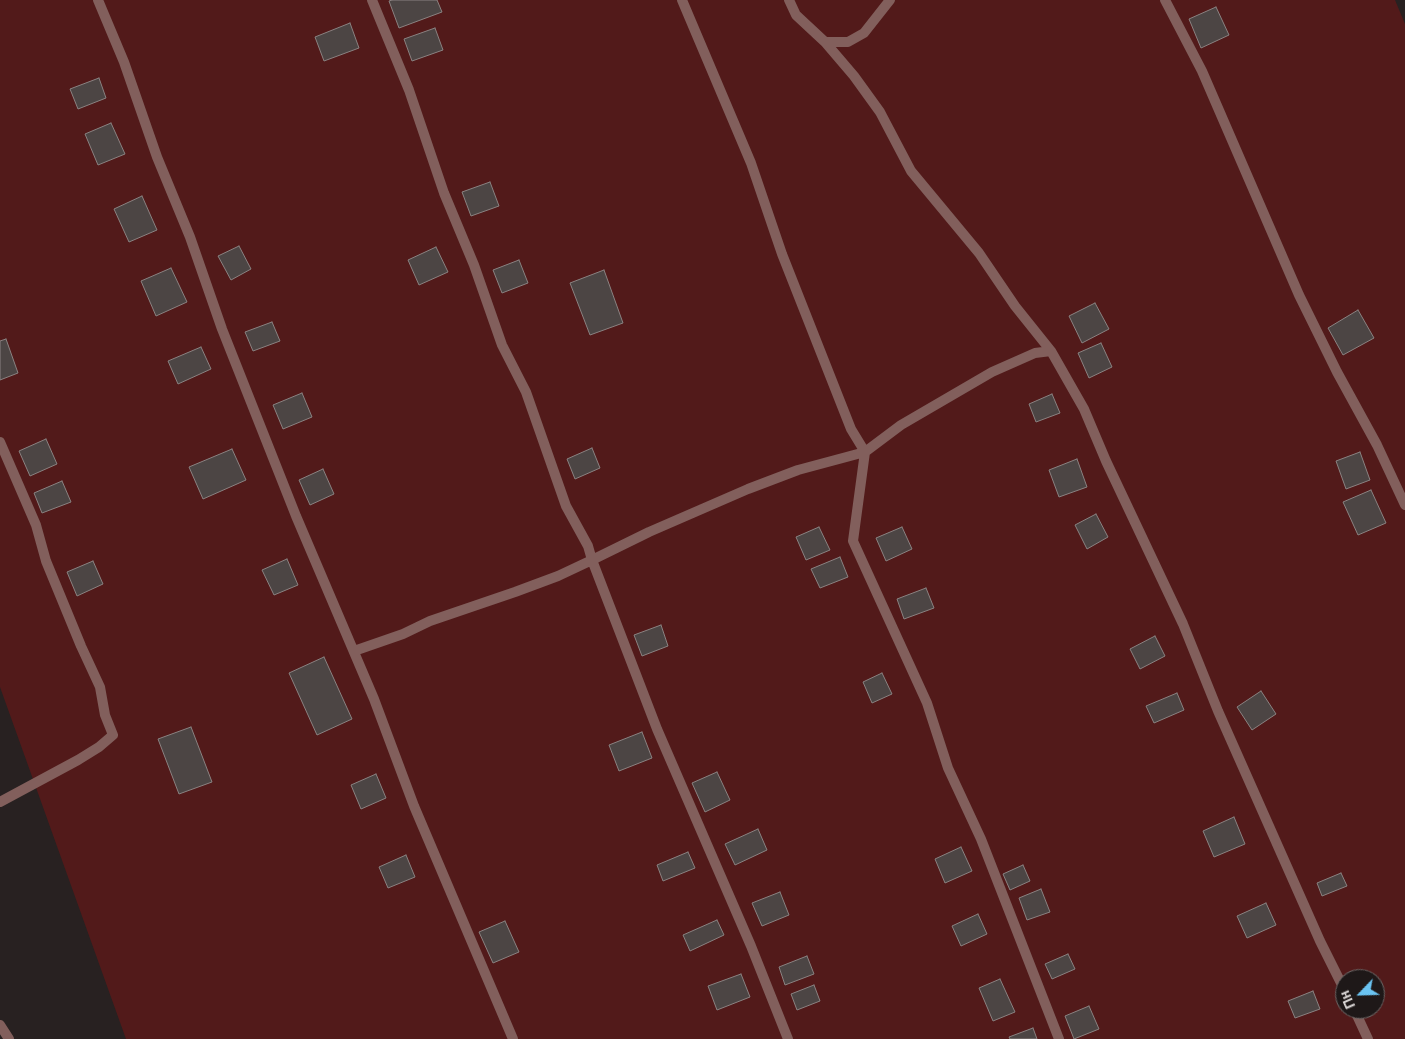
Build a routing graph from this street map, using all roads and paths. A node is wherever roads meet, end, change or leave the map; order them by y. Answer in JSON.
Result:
{"nodes":[{"id":1,"x":98,"y":0,"type":"edge"},
{"id":2,"x":372,"y":0,"type":"edge"},
{"id":3,"x":682,"y":0,"type":"edge"},
{"id":4,"x":789,"y":0,"type":"edge"},
{"id":5,"x":890,"y":0,"type":"edge"},
{"id":6,"x":1165,"y":0,"type":"edge"},
{"id":7,"x":826,"y":42,"type":"junction"},
{"id":8,"x":1051,"y":351,"type":"junction"},
{"id":9,"x":0,"y":442,"type":"edge"},
{"id":10,"x":865,"y":452,"type":"junction"},
{"id":11,"x":1405,"y":505,"type":"edge"},
{"id":12,"x":592,"y":560,"type":"junction"},
{"id":13,"x":354,"y":651,"type":"junction"},
{"id":14,"x":0,"y":802,"type":"edge"},
{"id":15,"x":1335,"y":971,"type":"edge"},
{"id":16,"x":1359,"y":1019,"type":"edge"},
{"id":17,"x":0,"y":1025,"type":"edge"},
{"id":18,"x":9,"y":1039,"type":"edge"},
{"id":19,"x":513,"y":1039,"type":"edge"},
{"id":20,"x":788,"y":1039,"type":"edge"},
{"id":21,"x":1059,"y":1039,"type":"edge"},
{"id":22,"x":1368,"y":1039,"type":"edge"}],
"edges":[{"from":1,"to":13,"type":"street"},
{"from":2,"to":12,"type":"street"},
{"from":3,"to":10,"type":"street"},
{"from":4,"to":7,"type":"street"},
{"from":5,"to":7,"type":"street"},
{"from":6,"to":11,"type":"street"},
{"from":7,"to":8,"type":"street"},
{"from":8,"to":10,"type":"street"},
{"from":8,"to":15,"type":"street"},
{"from":9,"to":14,"type":"street"},
{"from":10,"to":12,"type":"street"},
{"from":10,"to":21,"type":"street"},
{"from":12,"to":13,"type":"street"},
{"from":12,"to":20,"type":"street"},
{"from":13,"to":19,"type":"street"},
{"from":16,"to":22,"type":"street"},
{"from":17,"to":18,"type":"street"}]}
